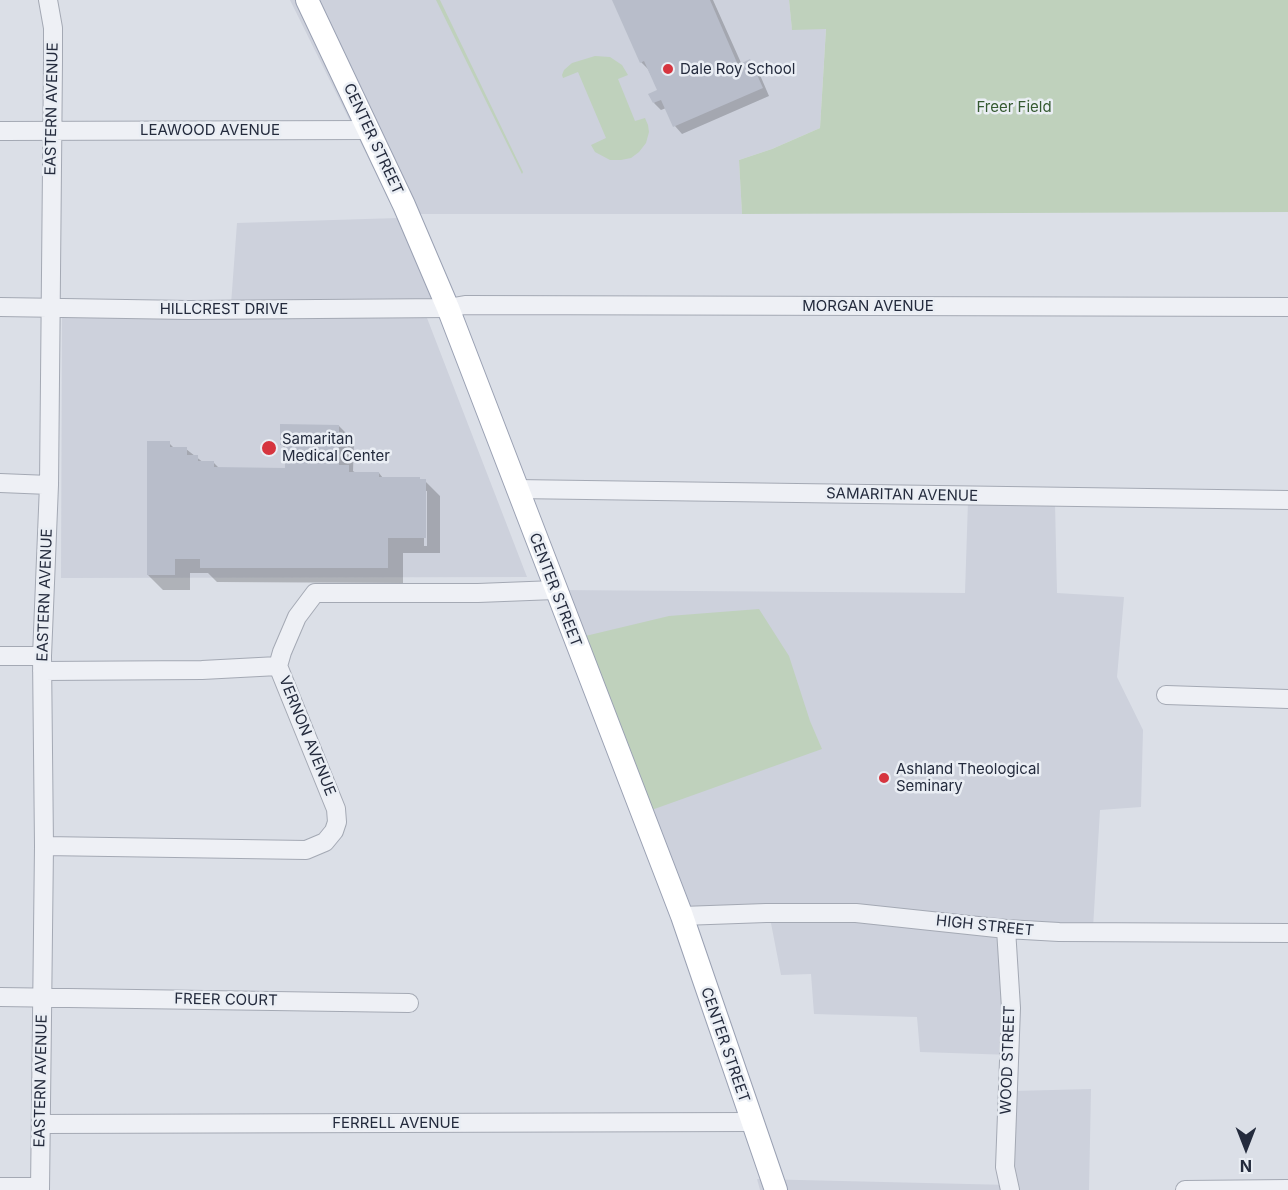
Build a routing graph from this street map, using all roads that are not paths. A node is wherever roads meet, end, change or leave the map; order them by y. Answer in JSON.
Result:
{"nodes":[{"id":1,"x":48,"y":0,"type":"edge"},
{"id":2,"x":307,"y":0,"type":"edge"},
{"id":3,"x":51,"y":130,"type":"junction"},
{"id":4,"x":369,"y":130,"type":"junction"},
{"id":5,"x":0,"y":131,"type":"edge"},
{"id":6,"x":0,"y":307,"type":"edge"},
{"id":7,"x":1288,"y":307,"type":"edge"},
{"id":8,"x":49,"y":308,"type":"junction"},
{"id":9,"x":448,"y":308,"type":"junction"},
{"id":10,"x":0,"y":483,"type":"edge"},
{"id":11,"x":49,"y":485,"type":"junction"},
{"id":12,"x":516,"y":489,"type":"junction"},
{"id":13,"x":1288,"y":500,"type":"edge"},
{"id":14,"x":555,"y":590,"type":"junction"},
{"id":15,"x":0,"y":656,"type":"edge"},
{"id":16,"x":42,"y":663,"type":"junction"},
{"id":17,"x":278,"y":666,"type":"junction"},
{"id":18,"x":1166,"y":695,"type":"dead end"},
{"id":19,"x":1288,"y":699,"type":"edge"},
{"id":20,"x":44,"y":846,"type":"junction"},
{"id":21,"x":682,"y":916,"type":"junction"},
{"id":22,"x":1006,"y":929,"type":"junction"},
{"id":23,"x":1288,"y":933,"type":"edge"},
{"id":24,"x":0,"y":997,"type":"edge"},
{"id":25,"x":42,"y":998,"type":"junction"},
{"id":26,"x":409,"y":1003,"type":"dead end"},
{"id":27,"x":751,"y":1122,"type":"junction"},
{"id":28,"x":41,"y":1124,"type":"junction"},
{"id":29,"x":0,"y":1187,"type":"edge"},
{"id":30,"x":40,"y":1189,"type":"edge"},
{"id":31,"x":1288,"y":1189,"type":"edge"},
{"id":32,"x":776,"y":1190,"type":"edge"},
{"id":33,"x":1010,"y":1190,"type":"edge"},
{"id":34,"x":1185,"y":1190,"type":"edge"}],
"edges":[{"from":1,"to":3,"type":"street","name":"EASTERN AVENUE"},
{"from":2,"to":4,"type":"main road","name":"CENTER STREET"},
{"from":3,"to":4,"type":"street","name":"LEAWOOD AVENUE"},
{"from":3,"to":5,"type":"street","name":"LEAWOOD AVENUE"},
{"from":3,"to":8,"type":"street","name":"EASTERN AVENUE"},
{"from":4,"to":9,"type":"main road","name":"CENTER STREET"},
{"from":6,"to":8,"type":"street","name":"HILLCREST DRIVE"},
{"from":7,"to":9,"type":"street","name":"MORGAN AVENUE"},
{"from":8,"to":9,"type":"street","name":"HILLCREST DRIVE"},
{"from":8,"to":11,"type":"street","name":"EASTERN AVENUE"},
{"from":9,"to":12,"type":"main road","name":"CENTER STREET"},
{"from":10,"to":11,"type":"street"},
{"from":11,"to":16,"type":"street","name":"EASTERN AVENUE"},
{"from":12,"to":13,"type":"street","name":"SAMARITAN AVENUE"},
{"from":12,"to":14,"type":"main road","name":"CENTER STREET"},
{"from":14,"to":17,"type":"street","name":"VERNON AVENUE"},
{"from":14,"to":21,"type":"main road","name":"CENTER STREET"},
{"from":15,"to":16,"type":"street"},
{"from":16,"to":17,"type":"street"},
{"from":16,"to":20,"type":"street","name":"EASTERN AVENUE"},
{"from":17,"to":20,"type":"street","name":"VERNON AVENUE"},
{"from":18,"to":19,"type":"street"},
{"from":20,"to":25,"type":"street","name":"EASTERN AVENUE"},
{"from":21,"to":22,"type":"street","name":"HIGH STREET"},
{"from":21,"to":27,"type":"main road","name":"CENTER STREET"},
{"from":22,"to":23,"type":"street","name":"HIGH STREET"},
{"from":22,"to":33,"type":"street","name":"WOOD STREET"},
{"from":24,"to":25,"type":"street","name":"FREER COURT"},
{"from":25,"to":26,"type":"street","name":"FREER COURT"},
{"from":25,"to":28,"type":"street","name":"EASTERN AVENUE"},
{"from":27,"to":28,"type":"street","name":"FERRELL AVENUE"},
{"from":27,"to":32,"type":"main road","name":"CENTER STREET"},
{"from":28,"to":30,"type":"street","name":"EASTERN AVENUE"},
{"from":29,"to":30,"type":"street"},
{"from":31,"to":34,"type":"street"}]}
